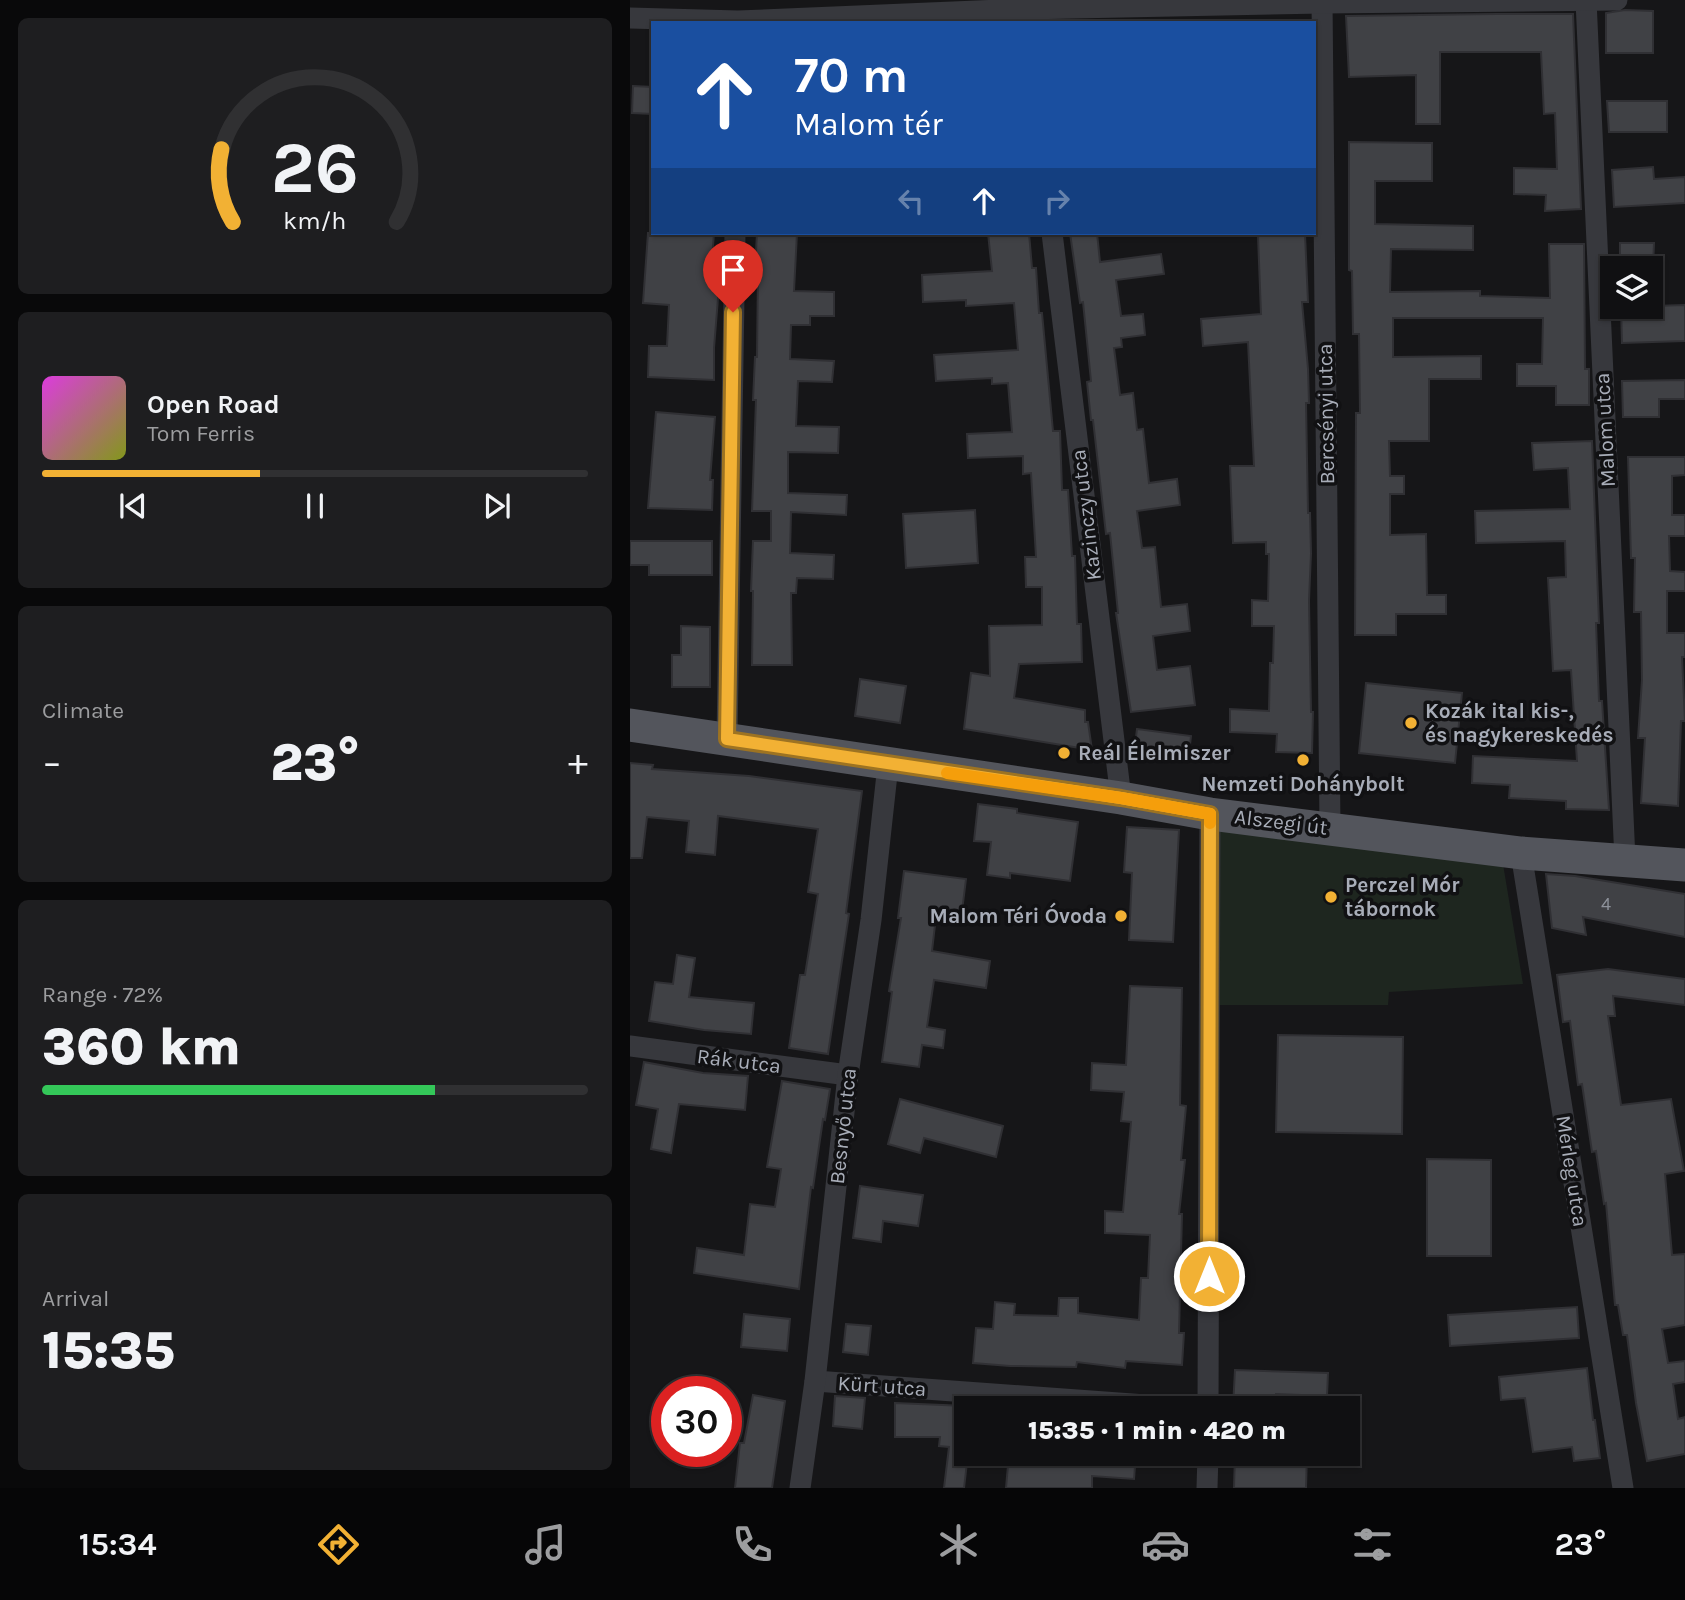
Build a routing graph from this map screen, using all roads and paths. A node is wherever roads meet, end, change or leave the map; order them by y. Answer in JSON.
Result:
{"nodes":[{"id":1,"x":1617,"y":0,"type":"edge"},
{"id":2,"x":1322,"y":1,"type":"edge"},
{"id":3,"x":1586,"y":1,"type":"edge"},
{"id":4,"x":1025,"y":11,"type":"edge"},
{"id":5,"x":738,"y":14,"type":"edge"},
{"id":6,"x":630,"y":18,"type":"edge"},
{"id":7,"x":734,"y":235,"type":"edge"},
{"id":8,"x":1052,"y":235,"type":"edge"},
{"id":9,"x":630,"y":725,"type":"edge"},
{"id":10,"x":727,"y":739,"type":"junction"},
{"id":11,"x":888,"y":765,"type":"junction"},
{"id":12,"x":1121,"y":798,"type":"junction"},
{"id":13,"x":1210,"y":814,"type":"junction"},
{"id":14,"x":1330,"y":828,"type":"junction"},
{"id":15,"x":1521,"y":853,"type":"junction"},
{"id":16,"x":1625,"y":860,"type":"junction"},
{"id":17,"x":1685,"y":865,"type":"edge"},
{"id":18,"x":630,"y":1046,"type":"edge"},
{"id":19,"x":848,"y":1075,"type":"junction"},
{"id":20,"x":815,"y":1381,"type":"junction"},
{"id":21,"x":1021,"y":1396,"type":"edge"},
{"id":22,"x":1208,"y":1396,"type":"edge"},
{"id":23,"x":1208,"y":1466,"type":"edge"},
{"id":24,"x":800,"y":1488,"type":"edge"},
{"id":25,"x":1207,"y":1488,"type":"edge"},
{"id":26,"x":1623,"y":1488,"type":"edge"}],
"edges":[{"from":1,"to":3,"type":"street"},
{"from":2,"to":3,"type":"street"},
{"from":2,"to":4,"type":"street"},
{"from":2,"to":14,"type":"street","name":"Bercsényi utca"},
{"from":3,"to":16,"type":"street","name":"Malom utca"},
{"from":4,"to":5,"type":"street"},
{"from":5,"to":6,"type":"street"},
{"from":7,"to":10,"type":"street"},
{"from":8,"to":12,"type":"street","name":"Kazinczy utca"},
{"from":9,"to":10,"type":"main road","name":"Alszegi út"},
{"from":10,"to":11,"type":"main road","name":"Alszegi út"},
{"from":11,"to":12,"type":"main road","name":"Alszegi út"},
{"from":11,"to":19,"type":"street","name":"Besnyő utca"},
{"from":12,"to":13,"type":"main road","name":"Alszegi út"},
{"from":13,"to":14,"type":"main road","name":"Alszegi út"},
{"from":13,"to":22,"type":"street"},
{"from":14,"to":15,"type":"main road","name":"Alszegi út"},
{"from":15,"to":16,"type":"main road","name":"Alszegi út"},
{"from":15,"to":26,"type":"street","name":"Mérleg utca"},
{"from":16,"to":17,"type":"main road","name":"Alszegi út"},
{"from":18,"to":19,"type":"street","name":"Rák utca"},
{"from":19,"to":20,"type":"street","name":"Besnyő utca"},
{"from":20,"to":21,"type":"street","name":"Kürt utca"},
{"from":20,"to":24,"type":"street","name":"Besnyő utca"},
{"from":23,"to":25,"type":"street"}]}
